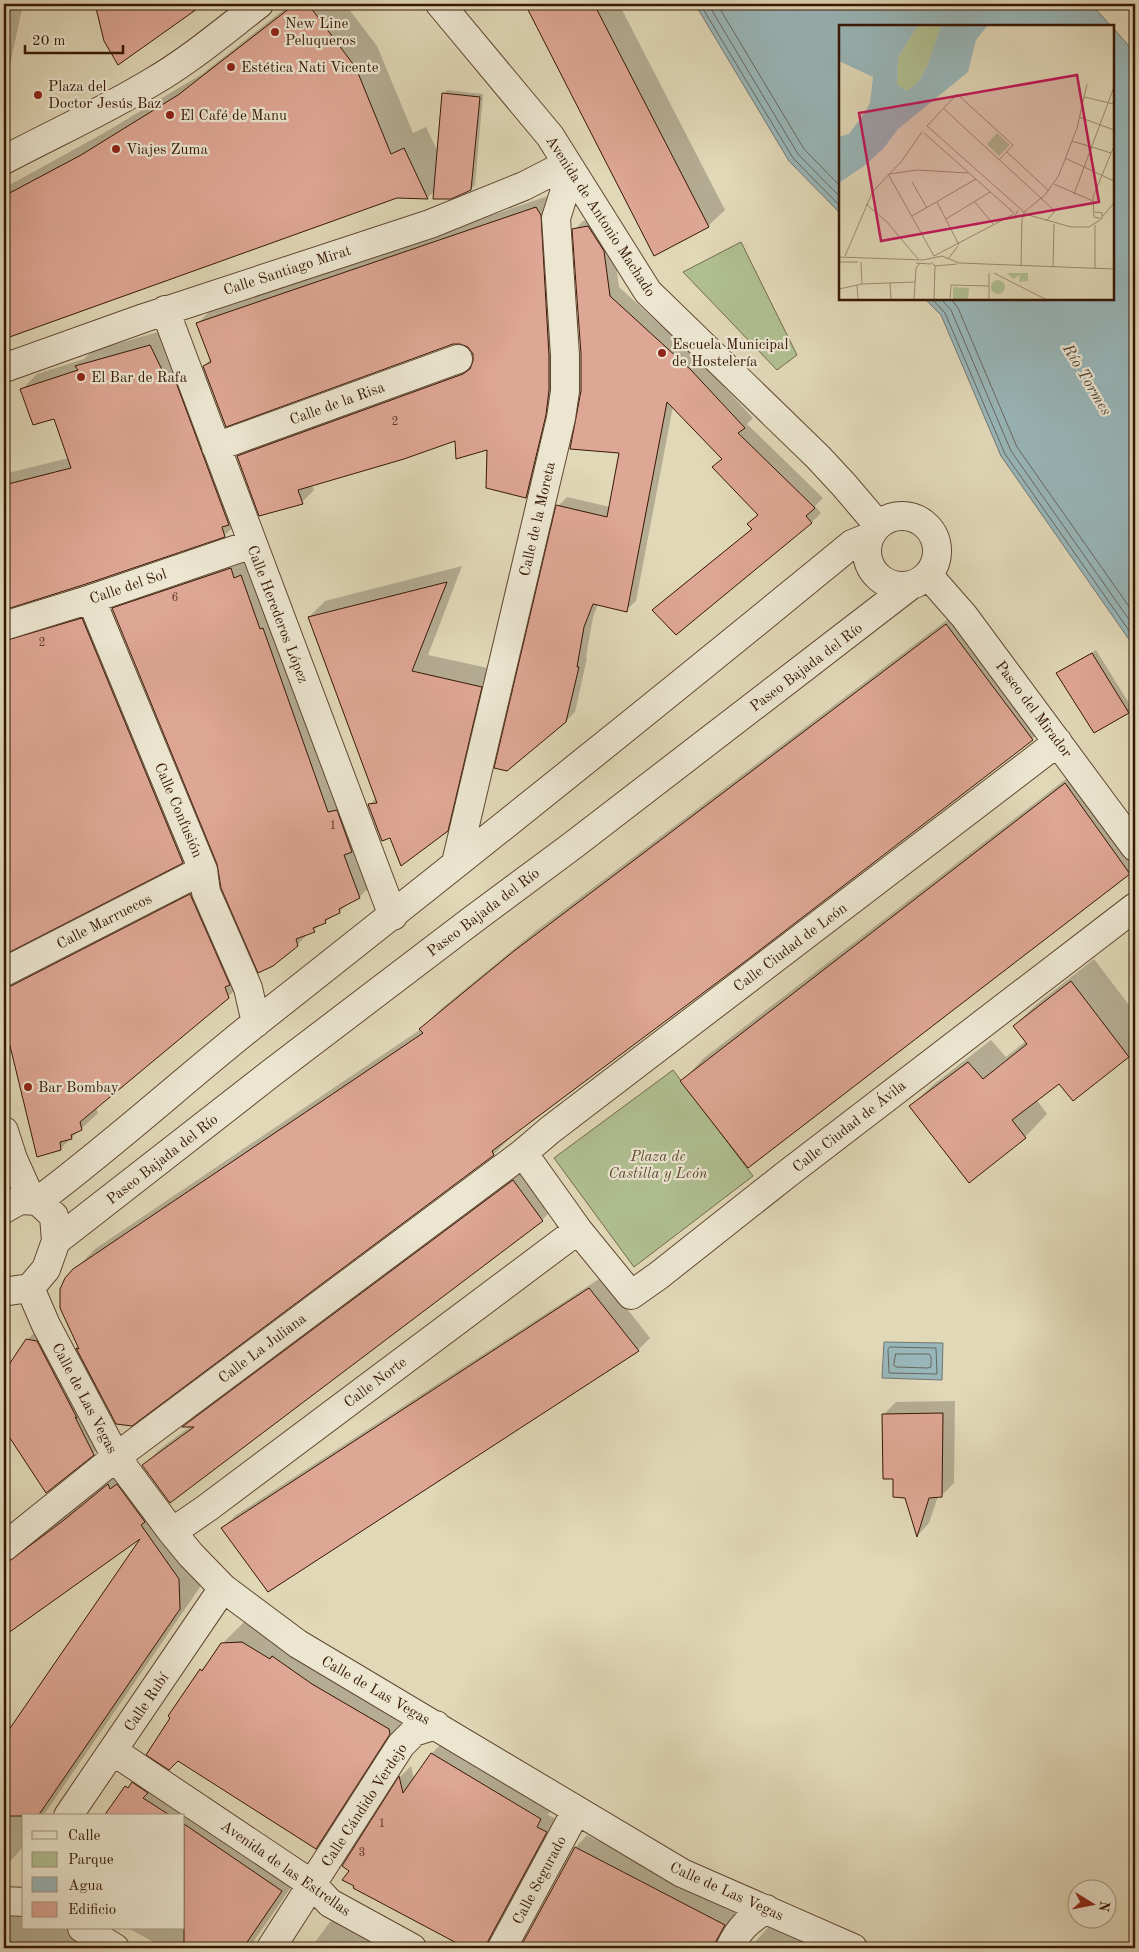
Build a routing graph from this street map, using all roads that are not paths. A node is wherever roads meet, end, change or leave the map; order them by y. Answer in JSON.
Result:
{"nodes":[{"id":1,"x":259,"y":4,"type":"edge"},
{"id":2,"x":440,"y":4,"type":"edge"},
{"id":3,"x":4,"y":160,"type":"edge"},
{"id":4,"x":569,"y":167,"type":"junction"},
{"id":5,"x":165,"y":310,"type":"junction"},
{"id":6,"x":458,"y":359,"type":"dead end"},
{"id":7,"x":4,"y":368,"type":"edge"},
{"id":8,"x":216,"y":447,"type":"junction"},
{"id":9,"x":874,"y":531,"type":"junction"},
{"id":10,"x":252,"y":544,"type":"junction"},
{"id":11,"x":919,"y":580,"type":"junction"},
{"id":12,"x":91,"y":599,"type":"junction"},
{"id":13,"x":4,"y":626,"type":"edge"},
{"id":14,"x":1058,"y":742,"type":"junction"},
{"id":15,"x":1135,"y":847,"type":"edge"},
{"id":16,"x":456,"y":864,"type":"junction"},
{"id":17,"x":203,"y":870,"type":"junction"},
{"id":18,"x":1135,"y":907,"type":"edge"},
{"id":19,"x":393,"y":916,"type":"junction"},
{"id":20,"x":4,"y":972,"type":"edge"},
{"id":21,"x":256,"y":1024,"type":"junction"},
{"id":22,"x":4,"y":1131,"type":"edge"},
{"id":23,"x":523,"y":1153,"type":"junction"},
{"id":24,"x":35,"y":1200,"type":"junction"},
{"id":25,"x":4,"y":1208,"type":"edge"},
{"id":26,"x":578,"y":1230,"type":"junction"},
{"id":27,"x":56,"y":1241,"type":"junction"},
{"id":28,"x":12,"y":1293,"type":"edge"},
{"id":29,"x":116,"y":1457,"type":"junction"},
{"id":30,"x":172,"y":1532,"type":"junction"},
{"id":31,"x":4,"y":1548,"type":"edge"},
{"id":32,"x":223,"y":1588,"type":"junction"},
{"id":33,"x":436,"y":1725,"type":"junction"},
{"id":34,"x":113,"y":1750,"type":"junction"},
{"id":35,"x":576,"y":1811,"type":"junction"},
{"id":36,"x":69,"y":1814,"type":"edge"},
{"id":37,"x":313,"y":1884,"type":"junction"},
{"id":38,"x":766,"y":1909,"type":"junction"},
{"id":39,"x":85,"y":1930,"type":"edge"},
{"id":40,"x":115,"y":1948,"type":"edge"},
{"id":41,"x":271,"y":1948,"type":"edge"},
{"id":42,"x":412,"y":1948,"type":"edge"},
{"id":43,"x":502,"y":1948,"type":"edge"},
{"id":44,"x":730,"y":1948,"type":"edge"},
{"id":45,"x":853,"y":1948,"type":"edge"}],
"edges":[{"from":1,"to":3,"type":"street"},
{"from":2,"to":4,"type":"street","name":"Avenida de Antonio Machado"},
{"from":4,"to":5,"type":"street","name":"Calle Santiago Mirat"},
{"from":4,"to":9,"type":"street","name":"Avenida de Antonio Machado"},
{"from":4,"to":16,"type":"street","name":"Calle de la Moreta"},
{"from":5,"to":7,"type":"street","name":"Calle Santiago Mirat"},
{"from":5,"to":8,"type":"street","name":"Calle Herederos López"},
{"from":6,"to":8,"type":"street","name":"Calle de la Risa"},
{"from":8,"to":10,"type":"street","name":"Calle Herederos López"},
{"from":9,"to":11,"type":"street"},
{"from":9,"to":11,"type":"street"},
{"from":9,"to":16,"type":"street"},
{"from":10,"to":12,"type":"street","name":"Calle del Sol"},
{"from":10,"to":19,"type":"street","name":"Calle Herederos López"},
{"from":11,"to":14,"type":"street","name":"Paseo del Mirador"},
{"from":11,"to":27,"type":"street","name":"Paseo Bajada del Río"},
{"from":12,"to":13,"type":"street","name":"Calle del Sol"},
{"from":12,"to":17,"type":"street","name":"Calle Confusión"},
{"from":14,"to":15,"type":"street","name":"Paseo del Mirador"},
{"from":14,"to":23,"type":"street","name":"Calle Ciudad de León"},
{"from":16,"to":19,"type":"street"},
{"from":17,"to":20,"type":"street","name":"Calle Marruecos"},
{"from":17,"to":21,"type":"street","name":"Calle Confusión"},
{"from":18,"to":26,"type":"street","name":"Calle Ciudad de Ávila"},
{"from":19,"to":21,"type":"street"},
{"from":21,"to":24,"type":"street"},
{"from":22,"to":24,"type":"street"},
{"from":23,"to":26,"type":"street"},
{"from":23,"to":29,"type":"street","name":"Calle La Juliana"},
{"from":24,"to":25,"type":"street"},
{"from":24,"to":27,"type":"street"},
{"from":26,"to":30,"type":"street","name":"Calle Norte"},
{"from":27,"to":28,"type":"street"},
{"from":28,"to":29,"type":"street","name":"Calle de Las Vegas"},
{"from":29,"to":30,"type":"street","name":"Calle de Las Vegas"},
{"from":29,"to":31,"type":"street","name":"Calle La Juliana"},
{"from":30,"to":32,"type":"street","name":"Calle de Las Vegas"},
{"from":32,"to":33,"type":"street","name":"Calle de Las Vegas"},
{"from":32,"to":34,"type":"street","name":"Calle Rubí"},
{"from":33,"to":35,"type":"street","name":"Calle de Las Vegas"},
{"from":33,"to":37,"type":"street","name":"Calle Cándido Verdejo"},
{"from":34,"to":36,"type":"street","name":"Calle Rubí"},
{"from":34,"to":37,"type":"street","name":"Avenida de las Estrellas"},
{"from":35,"to":38,"type":"street","name":"Calle de Las Vegas"},
{"from":35,"to":43,"type":"street","name":"Calle Segurado"},
{"from":37,"to":41,"type":"street","name":"Calle Cándido Verdejo"},
{"from":37,"to":42,"type":"street","name":"Avenida de las Estrellas"},
{"from":38,"to":44,"type":"street"},
{"from":38,"to":45,"type":"street","name":"Calle de Las Vegas"},
{"from":39,"to":40,"type":"street"}]}
